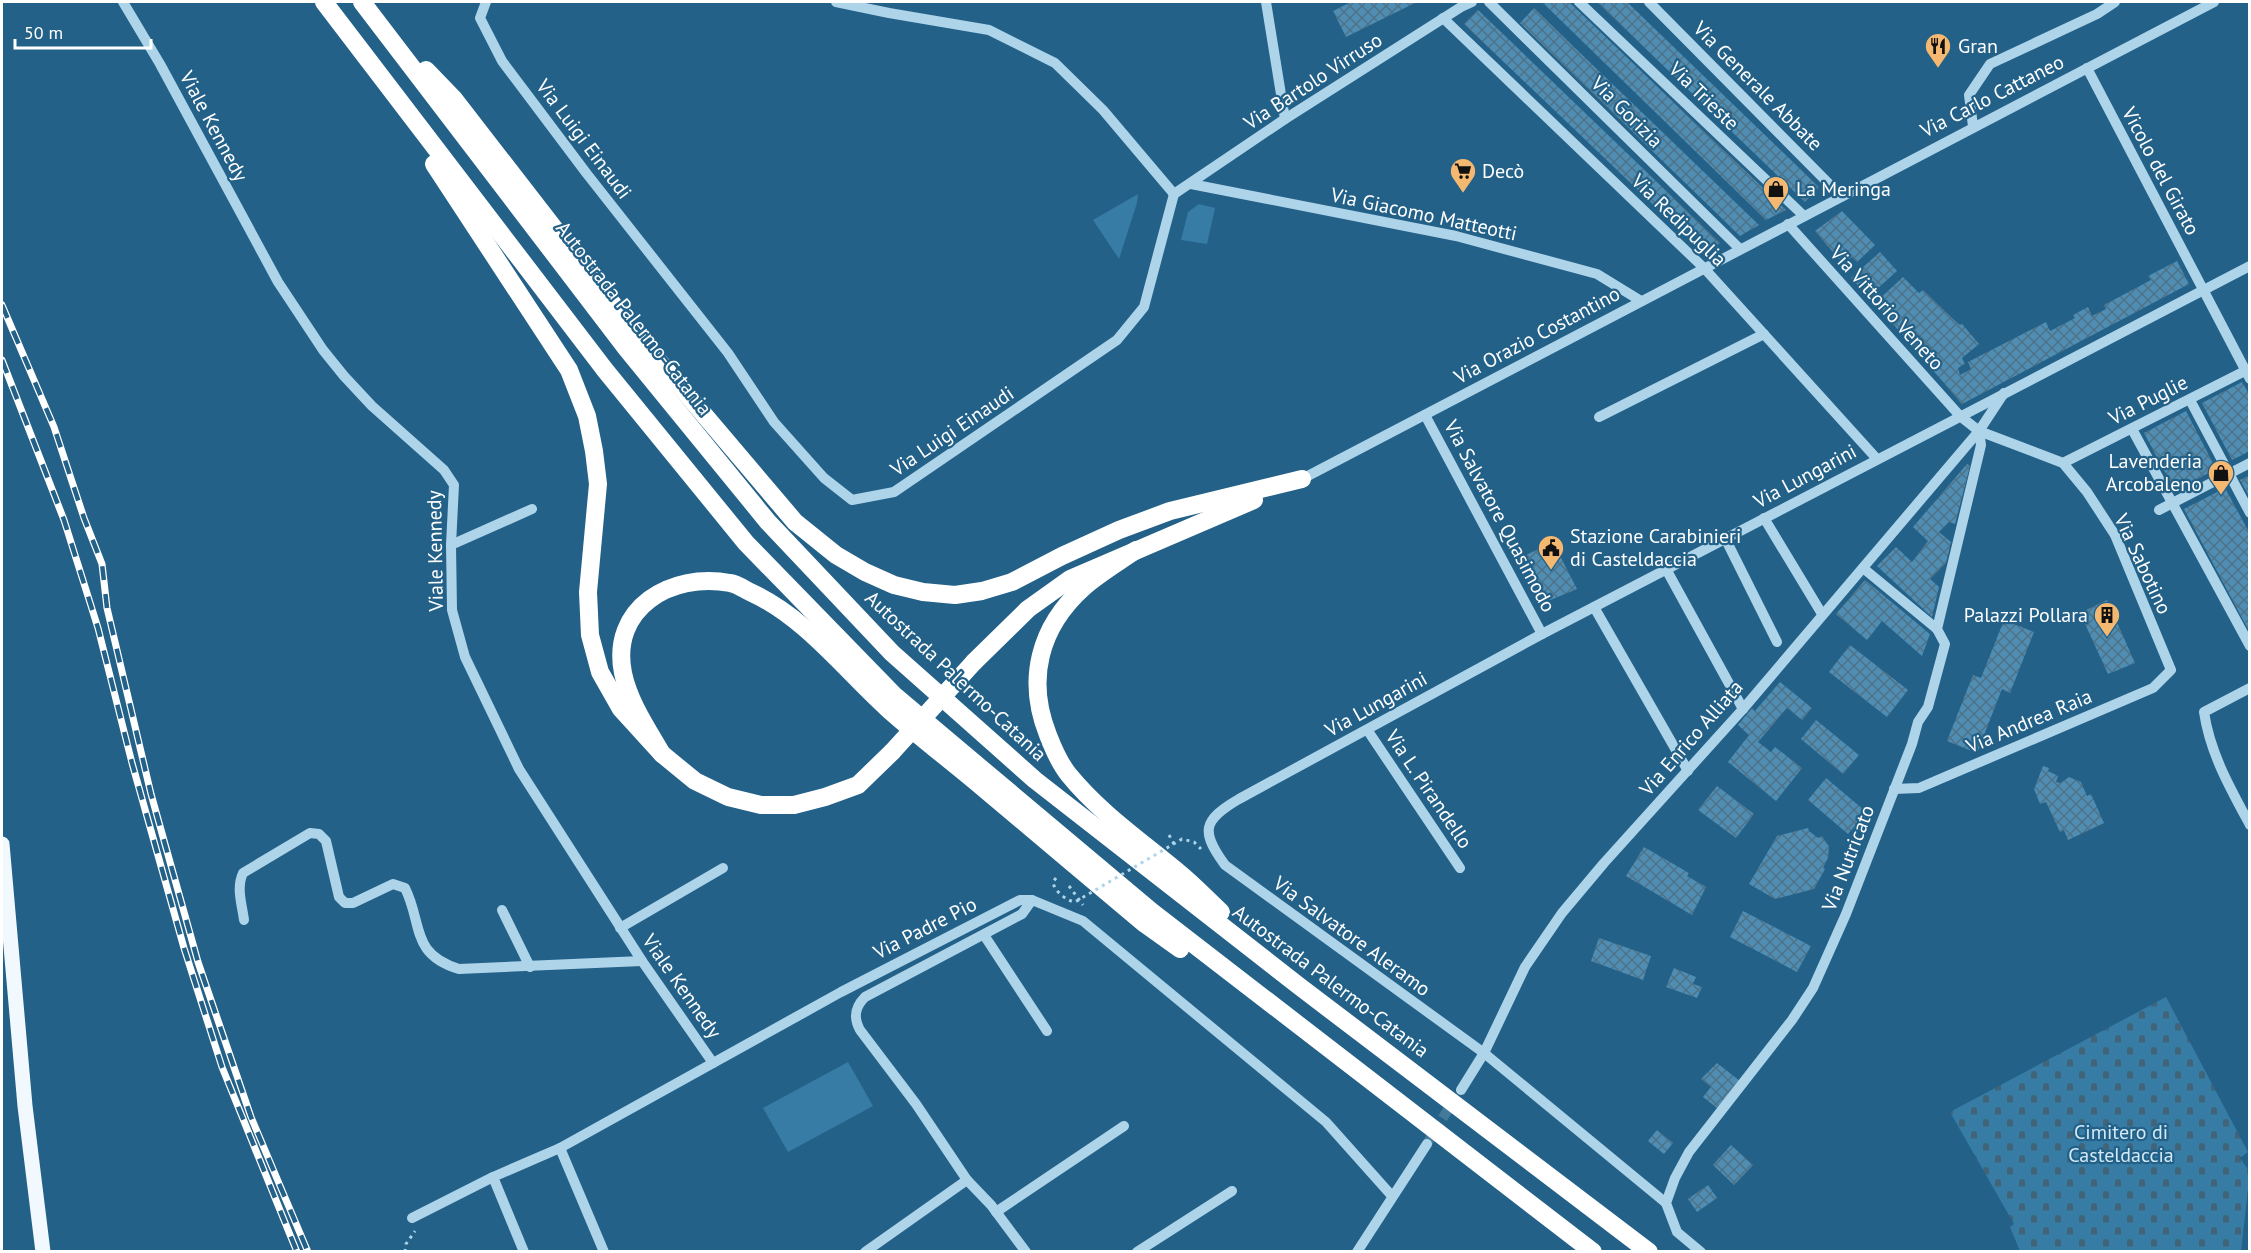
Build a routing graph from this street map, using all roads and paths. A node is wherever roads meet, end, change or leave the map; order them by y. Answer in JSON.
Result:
{"nodes":[{"id":1,"x":123,"y":2,"type":"edge"},
{"id":2,"x":324,"y":2,"type":"edge"},
{"id":3,"x":486,"y":2,"type":"edge"},
{"id":4,"x":836,"y":2,"type":"edge"},
{"id":5,"x":1266,"y":2,"type":"edge"},
{"id":6,"x":1472,"y":2,"type":"edge"},
{"id":7,"x":1490,"y":2,"type":"edge"},
{"id":8,"x":1579,"y":2,"type":"edge"},
{"id":9,"x":1648,"y":2,"type":"edge"},
{"id":10,"x":2115,"y":2,"type":"edge"},
{"id":11,"x":2214,"y":2,"type":"edge"},
{"id":12,"x":367,"y":8,"type":"edge"},
{"id":13,"x":1443,"y":18,"type":"junction"},
{"id":14,"x":369,"y":61,"type":"junction"},
{"id":15,"x":2087,"y":68,"type":"junction"},
{"id":16,"x":1286,"y":119,"type":"junction"},
{"id":17,"x":1973,"y":126,"type":"junction"},
{"id":18,"x":1191,"y":184,"type":"junction"},
{"id":19,"x":1174,"y":194,"type":"junction"},
{"id":20,"x":1841,"y":196,"type":"junction"},
{"id":21,"x":1804,"y":216,"type":"junction"},
{"id":22,"x":1788,"y":224,"type":"junction"},
{"id":23,"x":1740,"y":249,"type":"junction"},
{"id":24,"x":2250,"y":266,"type":"edge"},
{"id":25,"x":1704,"y":268,"type":"junction"},
{"id":26,"x":2203,"y":290,"type":"junction"},
{"id":27,"x":1641,"y":301,"type":"junction"},
{"id":28,"x":1764,"y":334,"type":"junction"},
{"id":29,"x":2248,"y":373,"type":"edge"},
{"id":30,"x":2004,"y":393,"type":"junction"},
{"id":31,"x":2190,"y":400,"type":"junction"},
{"id":32,"x":1425,"y":415,"type":"junction"},
{"id":33,"x":1960,"y":416,"type":"junction"},
{"id":34,"x":1599,"y":417,"type":"dead end"},
{"id":35,"x":2132,"y":429,"type":"junction"},
{"id":36,"x":1979,"y":431,"type":"junction"},
{"id":37,"x":1877,"y":459,"type":"junction"},
{"id":38,"x":2063,"y":463,"type":"junction"},
{"id":39,"x":2250,"y":463,"type":"edge"},
{"id":40,"x":2229,"y":474,"type":"junction"},
{"id":41,"x":1302,"y":479,"type":"junction"},
{"id":42,"x":2173,"y":503,"type":"junction"},
{"id":43,"x":532,"y":509,"type":"dead end"},
{"id":44,"x":2159,"y":510,"type":"dead end"},
{"id":45,"x":2250,"y":513,"type":"edge"},
{"id":46,"x":1764,"y":518,"type":"junction"},
{"id":47,"x":1725,"y":538,"type":"junction"},
{"id":48,"x":451,"y":545,"type":"junction"},
{"id":49,"x":1136,"y":550,"type":"junction"},
{"id":50,"x":1863,"y":568,"type":"junction"},
{"id":51,"x":1666,"y":569,"type":"junction"},
{"id":52,"x":1594,"y":607,"type":"junction"},
{"id":53,"x":1822,"y":614,"type":"junction"},
{"id":54,"x":1937,"y":629,"type":"junction"},
{"id":55,"x":1542,"y":634,"type":"junction"},
{"id":56,"x":1777,"y":642,"type":"dead end"},
{"id":57,"x":2250,"y":646,"type":"edge"},
{"id":58,"x":2171,"y":670,"type":"joint"},
{"id":59,"x":2250,"y":688,"type":"edge"},
{"id":60,"x":1743,"y":709,"type":"junction"},
{"id":61,"x":1368,"y":731,"type":"junction"},
{"id":62,"x":662,"y":754,"type":"junction"},
{"id":63,"x":1688,"y":771,"type":"junction"},
{"id":64,"x":1894,"y":789,"type":"junction"},
{"id":65,"x":2250,"y":825,"type":"edge"},
{"id":66,"x":1169,"y":834,"type":"dead end"},
{"id":67,"x":1209,"y":839,"type":"joint"},
{"id":68,"x":2,"y":844,"type":"edge"},
{"id":69,"x":1178,"y":850,"type":"dead end"},
{"id":70,"x":1206,"y":857,"type":"dead end"},
{"id":71,"x":723,"y":868,"type":"dead end"},
{"id":72,"x":1460,"y":868,"type":"dead end"},
{"id":73,"x":1058,"y":878,"type":"dead end"},
{"id":74,"x":1065,"y":880,"type":"dead end"},
{"id":75,"x":1032,"y":900,"type":"junction"},
{"id":76,"x":502,"y":910,"type":"dead end"},
{"id":77,"x":244,"y":920,"type":"dead end"},
{"id":78,"x":1083,"y":921,"type":"junction"},
{"id":79,"x":620,"y":928,"type":"junction"},
{"id":80,"x":984,"y":935,"type":"junction"},
{"id":81,"x":642,"y":961,"type":"junction"},
{"id":82,"x":530,"y":967,"type":"junction"},
{"id":83,"x":1299,"y":986,"type":"junction"},
{"id":84,"x":1047,"y":1031,"type":"dead end"},
{"id":85,"x":1484,"y":1053,"type":"junction"},
{"id":86,"x":713,"y":1063,"type":"junction"},
{"id":87,"x":1381,"y":1090,"type":"junction"},
{"id":88,"x":1461,"y":1090,"type":"tunnel mouth"},
{"id":89,"x":1124,"y":1126,"type":"dead end"},
{"id":90,"x":1427,"y":1143,"type":"tunnel mouth"},
{"id":91,"x":560,"y":1148,"type":"junction"},
{"id":92,"x":493,"y":1177,"type":"junction"},
{"id":93,"x":967,"y":1180,"type":"junction"},
{"id":94,"x":1232,"y":1191,"type":"dead end"},
{"id":95,"x":1392,"y":1196,"type":"junction"},
{"id":96,"x":1666,"y":1203,"type":"junction"},
{"id":97,"x":996,"y":1212,"type":"junction"},
{"id":98,"x":412,"y":1218,"type":"joint"},
{"id":99,"x":43,"y":1251,"type":"edge"},
{"id":100,"x":405,"y":1251,"type":"edge"},
{"id":101,"x":524,"y":1251,"type":"edge"},
{"id":102,"x":604,"y":1251,"type":"edge"},
{"id":103,"x":864,"y":1251,"type":"edge"},
{"id":104,"x":1026,"y":1251,"type":"edge"},
{"id":105,"x":1137,"y":1251,"type":"edge"},
{"id":106,"x":1357,"y":1251,"type":"edge"},
{"id":107,"x":1593,"y":1251,"type":"edge"},
{"id":108,"x":1649,"y":1251,"type":"edge"},
{"id":109,"x":1701,"y":1251,"type":"edge"}],
"edges":[{"from":1,"to":48,"type":"street","name":"Viale Kennedy"},
{"from":2,"to":14,"type":"highway"},
{"from":3,"to":19,"type":"street","name":"Via Luigi Einaudi"},
{"from":4,"to":19,"type":"street"},
{"from":5,"to":16,"type":"street"},
{"from":6,"to":13,"type":"street","name":"Via Bartolo Virruso"},
{"from":7,"to":23,"type":"street","name":"Via Gorizia"},
{"from":8,"to":21,"type":"street","name":"Via Trieste"},
{"from":9,"to":20,"type":"street","name":"Via Generale Abbate"},
{"from":10,"to":17,"type":"street"},
{"from":11,"to":15,"type":"street","name":"Via Carlo Cattaneo"},
{"from":12,"to":41,"type":"highway"},
{"from":12,"to":83,"type":"highway","name":"Autostrada Palermo-Catania"},
{"from":13,"to":16,"type":"street","name":"Via Bartolo Virruso"},
{"from":13,"to":25,"type":"street","name":"Via Redipuglia"},
{"from":14,"to":62,"type":"highway"},
{"from":14,"to":87,"type":"highway"},
{"from":15,"to":17,"type":"street","name":"Via Carlo Cattaneo"},
{"from":15,"to":26,"type":"street","name":"Vicolo del Girato"},
{"from":16,"to":18,"type":"street","name":"Via Bartolo Virruso"},
{"from":17,"to":20,"type":"street","name":"Via Carlo Cattaneo"},
{"from":18,"to":19,"type":"street","name":"Via Bartolo Virruso"},
{"from":18,"to":27,"type":"street","name":"Via Giacomo Matteotti"},
{"from":20,"to":21,"type":"street","name":"Via Carlo Cattaneo"},
{"from":21,"to":22,"type":"street","name":"Via Carlo Cattaneo"},
{"from":22,"to":23,"type":"street","name":"Via Orazio Costantino"},
{"from":22,"to":33,"type":"street","name":"Via Vittorio Veneto"},
{"from":23,"to":25,"type":"street","name":"Via Orazio Costantino"},
{"from":24,"to":26,"type":"street","name":"Via Lungarini"},
{"from":25,"to":27,"type":"street","name":"Via Orazio Costantino"},
{"from":25,"to":28,"type":"street","name":"Via Redipuglia"},
{"from":26,"to":29,"type":"street","name":"Vicolo del Girato"},
{"from":26,"to":30,"type":"street","name":"Via Lungarini"},
{"from":27,"to":32,"type":"street","name":"Via Orazio Costantino"},
{"from":28,"to":34,"type":"street"},
{"from":28,"to":37,"type":"street","name":"Via Redipuglia"},
{"from":29,"to":31,"type":"street","name":"Via Puglie"},
{"from":30,"to":33,"type":"street","name":"Via Lungarini"},
{"from":30,"to":36,"type":"street","name":"Via Enrico Alliata"},
{"from":31,"to":35,"type":"street","name":"Via Puglie"},
{"from":31,"to":40,"type":"street"},
{"from":32,"to":41,"type":"street","name":"Via Orazio Costantino"},
{"from":32,"to":55,"type":"street","name":"Via Salvatore Quasimodo"},
{"from":33,"to":36,"type":"street","name":"Via Vittorio Veneto"},
{"from":33,"to":37,"type":"street","name":"Via Lungarini"},
{"from":35,"to":38,"type":"street","name":"Via Puglie"},
{"from":35,"to":42,"type":"street"},
{"from":36,"to":38,"type":"street","name":"Via Sabotino"},
{"from":36,"to":50,"type":"street","name":"Via Enrico Alliata"},
{"from":36,"to":54,"type":"street","name":"Via Nutricato"},
{"from":37,"to":46,"type":"street","name":"Via Lungarini"},
{"from":38,"to":58,"type":"street","name":"Via Sabotino"},
{"from":39,"to":40,"type":"street"},
{"from":40,"to":42,"type":"street"},
{"from":40,"to":45,"type":"street"},
{"from":41,"to":49,"type":"highway"},
{"from":42,"to":44,"type":"street"},
{"from":42,"to":57,"type":"street"},
{"from":43,"to":48,"type":"street"},
{"from":46,"to":47,"type":"street","name":"Via Lungarini"},
{"from":46,"to":53,"type":"street"},
{"from":47,"to":51,"type":"street","name":"Via Lungarini"},
{"from":47,"to":56,"type":"street"},
{"from":48,"to":79,"type":"street","name":"Viale Kennedy"},
{"from":49,"to":62,"type":"highway","bridge":true},
{"from":49,"to":83,"type":"highway"},
{"from":50,"to":53,"type":"street","name":"Via Enrico Alliata"},
{"from":50,"to":54,"type":"street"},
{"from":51,"to":52,"type":"street","name":"Via Lungarini"},
{"from":51,"to":60,"type":"street"},
{"from":52,"to":55,"type":"street","name":"Via Lungarini"},
{"from":52,"to":63,"type":"street"},
{"from":53,"to":60,"type":"street","name":"Via Enrico Alliata"},
{"from":54,"to":64,"type":"street","name":"Via Nutricato"},
{"from":55,"to":61,"type":"street","name":"Via Lungarini"},
{"from":58,"to":64,"type":"street","name":"Via Andrea Raia"},
{"from":59,"to":65,"type":"street"},
{"from":60,"to":63,"type":"street","name":"Via Enrico Alliata"},
{"from":61,"to":67,"type":"street","name":"Via Lungarini"},
{"from":61,"to":72,"type":"street","name":"Via L. Pirandello"},
{"from":62,"to":87,"type":"highway"},
{"from":63,"to":85,"type":"street","name":"Via Enrico Alliata"},
{"from":64,"to":96,"type":"street","name":"Via Nutricato"},
{"from":66,"to":69,"type":"path"},
{"from":67,"to":85,"type":"street","name":"Via Salvatore Aleramo"},
{"from":68,"to":99,"type":"main road"},
{"from":70,"to":73,"type":"path","bridge":true},
{"from":71,"to":79,"type":"street"},
{"from":74,"to":78,"type":"path"},
{"from":75,"to":78,"type":"street"},
{"from":75,"to":80,"type":"street"},
{"from":75,"to":86,"type":"street","name":"Via Padre Pio"},
{"from":76,"to":82,"type":"street"},
{"from":77,"to":82,"type":"street"},
{"from":78,"to":95,"type":"street"},
{"from":79,"to":81,"type":"street","name":"Viale Kennedy"},
{"from":80,"to":84,"type":"street"},
{"from":80,"to":93,"type":"street"},
{"from":81,"to":82,"type":"street"},
{"from":81,"to":86,"type":"street","name":"Viale Kennedy"},
{"from":83,"to":108,"type":"highway","name":"Autostrada Palermo-Catania"},
{"from":85,"to":88,"type":"street","name":"Via Enrico Alliata"},
{"from":85,"to":96,"type":"street","name":"Via Salvatore Aleramo"},
{"from":86,"to":91,"type":"street","name":"Via Padre Pio"},
{"from":87,"to":107,"type":"highway"},
{"from":89,"to":97,"type":"street"},
{"from":90,"to":95,"type":"street"},
{"from":91,"to":92,"type":"street","name":"Via Padre Pio"},
{"from":91,"to":102,"type":"street"},
{"from":92,"to":98,"type":"street","name":"Via Padre Pio"},
{"from":92,"to":101,"type":"street"},
{"from":93,"to":97,"type":"street"},
{"from":93,"to":103,"type":"street"},
{"from":94,"to":105,"type":"street"},
{"from":95,"to":106,"type":"street"},
{"from":96,"to":109,"type":"street"},
{"from":97,"to":104,"type":"street"},
{"from":98,"to":100,"type":"path"}]}
